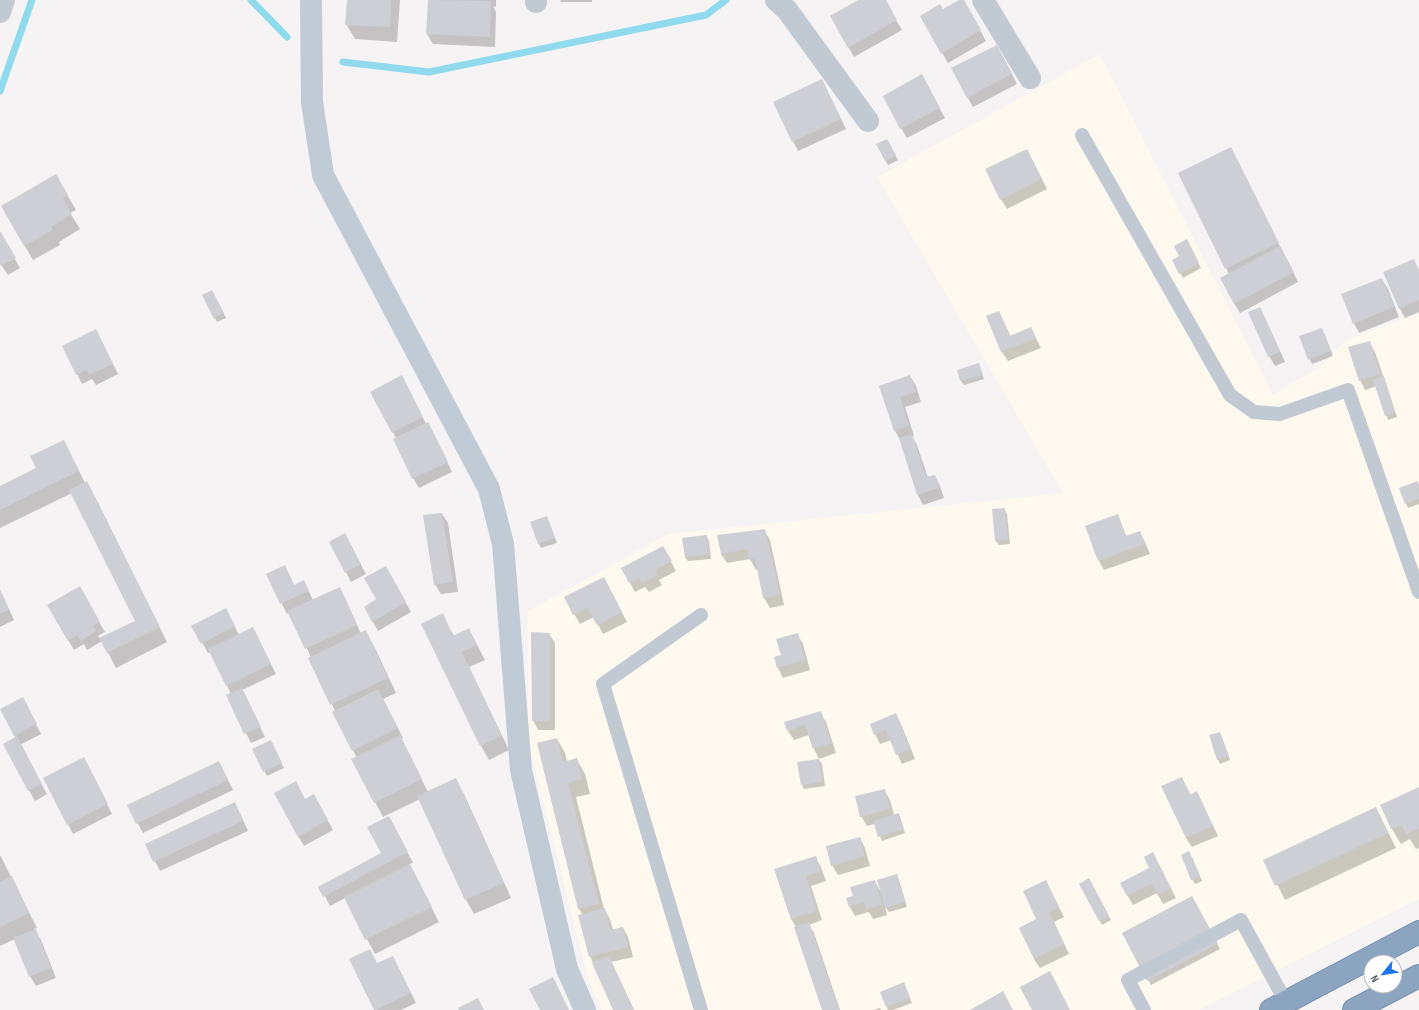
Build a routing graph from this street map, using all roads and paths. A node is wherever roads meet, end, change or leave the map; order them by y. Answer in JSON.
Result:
{"nodes":[{"id":1,"x":4,"y":0,"type":"edge"},
{"id":2,"x":311,"y":0,"type":"edge"},
{"id":3,"x":776,"y":0,"type":"edge"},
{"id":4,"x":983,"y":0,"type":"edge"},
{"id":5,"x":0,"y":12,"type":"edge"},
{"id":6,"x":1030,"y":78,"type":"dead end"},
{"id":7,"x":868,"y":121,"type":"dead end"},
{"id":8,"x":1082,"y":135,"type":"dead end"},
{"id":9,"x":1419,"y":592,"type":"edge"},
{"id":10,"x":701,"y":615,"type":"dead end"},
{"id":11,"x":1419,"y":932,"type":"edge"},
{"id":12,"x":1419,"y":976,"type":"edge"},
{"id":13,"x":1282,"y":1007,"type":"edge"},
{"id":14,"x":585,"y":1010,"type":"edge"},
{"id":15,"x":701,"y":1010,"type":"edge"},
{"id":16,"x":1144,"y":1010,"type":"edge"},
{"id":17,"x":1354,"y":1010,"type":"edge"}],
"edges":[{"from":1,"to":5,"type":"street"},
{"from":2,"to":14,"type":"street"},
{"from":3,"to":7,"type":"street"},
{"from":4,"to":6,"type":"street"},
{"from":8,"to":9,"type":"lane"},
{"from":10,"to":15,"type":"lane"},
{"from":11,"to":13,"type":"highway"},
{"from":12,"to":17,"type":"highway"},
{"from":13,"to":16,"type":"lane"}]}
